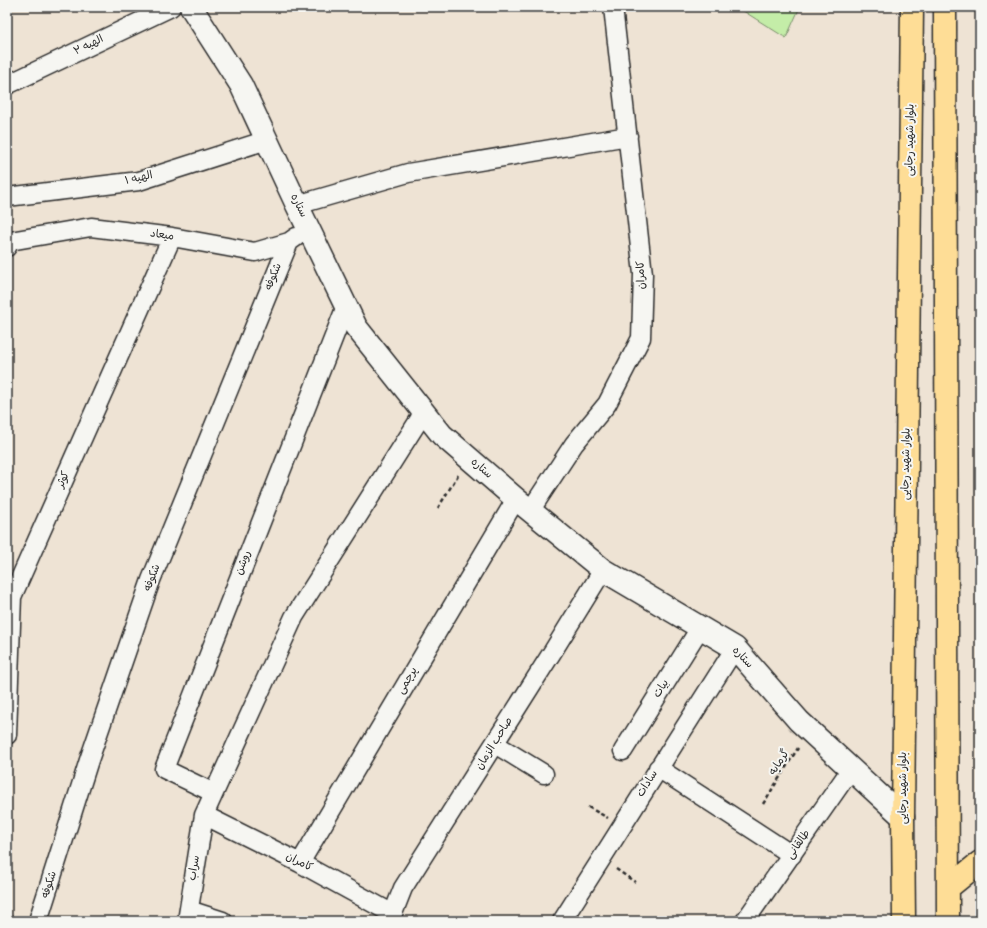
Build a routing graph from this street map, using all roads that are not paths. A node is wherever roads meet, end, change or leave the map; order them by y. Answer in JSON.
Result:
{"nodes":[{"id":1,"x":171,"y":7,"type":"edge"},
{"id":2,"x":192,"y":7,"type":"edge"},
{"id":3,"x":613,"y":7,"type":"edge"},
{"id":4,"x":912,"y":7,"type":"edge"},
{"id":5,"x":945,"y":7,"type":"edge"},
{"id":6,"x":7,"y":85,"type":"edge"},
{"id":7,"x":628,"y":136,"type":"junction"},
{"id":8,"x":267,"y":140,"type":"junction"},
{"id":9,"x":7,"y":197,"type":"edge"},
{"id":10,"x":297,"y":205,"type":"junction"},
{"id":11,"x":308,"y":228,"type":"junction"},
{"id":12,"x":172,"y":237,"type":"junction"},
{"id":13,"x":288,"y":242,"type":"junction"},
{"id":14,"x":8,"y":244,"type":"edge"},
{"id":15,"x":346,"y":306,"type":"junction"},
{"id":16,"x":424,"y":412,"type":"junction"},
{"id":17,"x":523,"y":505,"type":"junction"},
{"id":18,"x":603,"y":570,"type":"junction"},
{"id":19,"x":10,"y":602,"type":"edge"},
{"id":20,"x":700,"y":628,"type":"junction"},
{"id":21,"x":735,"y":648,"type":"junction"},
{"id":22,"x":7,"y":735,"type":"edge"},
{"id":23,"x":495,"y":744,"type":"junction"},
{"id":24,"x":623,"y":751,"type":"dead end"},
{"id":25,"x":658,"y":768,"type":"junction"},
{"id":26,"x":851,"y":769,"type":"junction"},
{"id":27,"x":544,"y":774,"type":"dead end"},
{"id":28,"x":214,"y":793,"type":"junction"},
{"id":29,"x":204,"y":815,"type":"junction"},
{"id":30,"x":903,"y":816,"type":"junction"},
{"id":31,"x":792,"y":855,"type":"junction"},
{"id":32,"x":980,"y":862,"type":"edge"},
{"id":33,"x":300,"y":863,"type":"junction"},
{"id":34,"x":948,"y":888,"type":"junction"},
{"id":35,"x":188,"y":915,"type":"edge"},
{"id":36,"x":391,"y":917,"type":"edge"},
{"id":37,"x":38,"y":921,"type":"edge"},
{"id":38,"x":223,"y":921,"type":"edge"},
{"id":39,"x":562,"y":921,"type":"edge"},
{"id":40,"x":745,"y":921,"type":"edge"},
{"id":41,"x":904,"y":921,"type":"edge"},
{"id":42,"x":948,"y":921,"type":"edge"}],
"edges":[{"from":1,"to":6,"type":"street","name":"الهیه ۲"},
{"from":2,"to":8,"type":"street","name":"ستاره"},
{"from":3,"to":7,"type":"street","name":"کامران"},
{"from":4,"to":30,"type":"highway","name":"بلوار شهید رجایی"},
{"from":5,"to":34,"type":"highway"},
{"from":7,"to":10,"type":"street"},
{"from":7,"to":17,"type":"street","name":"کامران"},
{"from":8,"to":9,"type":"street","name":"الهیه ۱"},
{"from":8,"to":10,"type":"street","name":"ستاره"},
{"from":10,"to":11,"type":"street","name":"ستاره"},
{"from":11,"to":13,"type":"street","name":"میعاد"},
{"from":11,"to":15,"type":"street","name":"ستاره"},
{"from":12,"to":13,"type":"street","name":"میعاد"},
{"from":12,"to":14,"type":"street","name":"میعاد"},
{"from":12,"to":19,"type":"street","name":"کوثر"},
{"from":13,"to":37,"type":"street","name":"شکوفه"},
{"from":15,"to":16,"type":"street","name":"ستاره"},
{"from":15,"to":28,"type":"street","name":"روشن"},
{"from":16,"to":17,"type":"street","name":"ستاره"},
{"from":16,"to":28,"type":"street","name":"سراب"},
{"from":17,"to":18,"type":"street","name":"ستاره"},
{"from":17,"to":33,"type":"street","name":"پرچمی"},
{"from":18,"to":20,"type":"street","name":"ستاره"},
{"from":18,"to":23,"type":"street","name":"صاحب الزمان"},
{"from":19,"to":22,"type":"street","name":"کوثر"},
{"from":20,"to":21,"type":"street","name":"ستاره"},
{"from":20,"to":24,"type":"street","name":"بیات"},
{"from":21,"to":25,"type":"street","name":"سادات"},
{"from":21,"to":26,"type":"street","name":"ستاره"},
{"from":23,"to":27,"type":"street"},
{"from":23,"to":36,"type":"street","name":"صاحب الزمان"},
{"from":25,"to":31,"type":"street"},
{"from":25,"to":39,"type":"street","name":"سادات"},
{"from":26,"to":30,"type":"street","name":"ستاره"},
{"from":26,"to":31,"type":"street","name":"طالقانی"},
{"from":28,"to":29,"type":"street","name":"سراب"},
{"from":29,"to":33,"type":"street","name":"کامران"},
{"from":29,"to":35,"type":"street","name":"سراب"},
{"from":30,"to":41,"type":"highway","name":"بلوار شهید رجایی"},
{"from":31,"to":40,"type":"street","name":"طالقانی"},
{"from":32,"to":34,"type":"highway"},
{"from":33,"to":36,"type":"street","name":"کامران"},
{"from":34,"to":42,"type":"highway"},
{"from":35,"to":38,"type":"street"}]}
